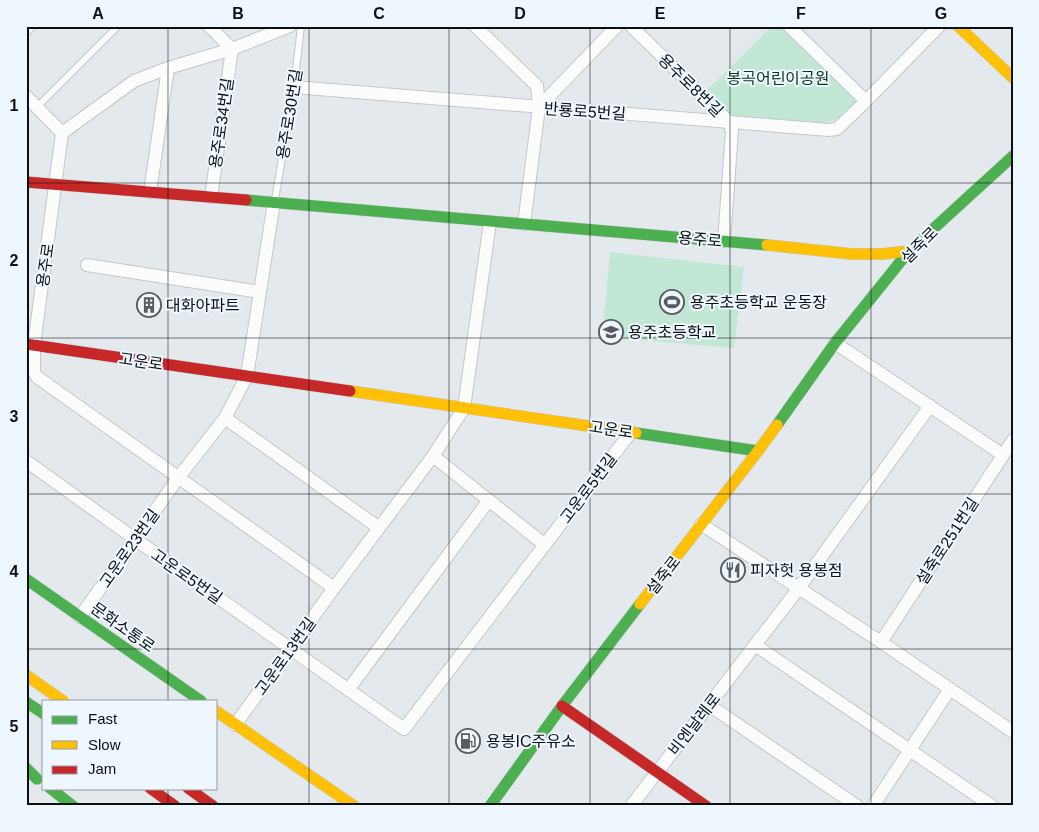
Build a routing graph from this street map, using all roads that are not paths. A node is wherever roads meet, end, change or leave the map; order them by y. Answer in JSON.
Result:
{"nodes":[{"id":1,"x":118,"y":26,"type":"edge"},
{"id":2,"x":209,"y":26,"type":"edge"},
{"id":3,"x":290,"y":26,"type":"edge"},
{"id":4,"x":301,"y":26,"type":"edge"},
{"id":5,"x":475,"y":26,"type":"edge"},
{"id":6,"x":617,"y":26,"type":"edge"},
{"id":7,"x":631,"y":26,"type":"edge"},
{"id":8,"x":788,"y":26,"type":"edge"},
{"id":9,"x":939,"y":26,"type":"edge"},
{"id":10,"x":958,"y":26,"type":"edge"},
{"id":11,"x":232,"y":48,"type":"junction"},
{"id":12,"x":168,"y":68,"type":"junction"},
{"id":13,"x":1013,"y":78,"type":"edge"},
{"id":14,"x":294,"y":87,"type":"junction"},
{"id":15,"x":26,"y":96,"type":"edge"},
{"id":16,"x":866,"y":101,"type":"junction"},
{"id":17,"x":539,"y":107,"type":"junction"},
{"id":18,"x":37,"y":108,"type":"junction"},
{"id":19,"x":729,"y":122,"type":"junction"},
{"id":20,"x":62,"y":133,"type":"junction"},
{"id":21,"x":1013,"y":156,"type":"edge"},
{"id":22,"x":26,"y":182,"type":"edge"},
{"id":23,"x":56,"y":185,"type":"junction"},
{"id":24,"x":150,"y":192,"type":"junction"},
{"id":25,"x":211,"y":197,"type":"junction"},
{"id":26,"x":274,"y":202,"type":"junction"},
{"id":27,"x":490,"y":222,"type":"junction"},
{"id":28,"x":524,"y":224,"type":"junction"},
{"id":29,"x":724,"y":242,"type":"junction"},
{"id":30,"x":909,"y":252,"type":"junction"},
{"id":31,"x":87,"y":265,"type":"dead end"},
{"id":32,"x":260,"y":292,"type":"junction"},
{"id":33,"x":835,"y":343,"type":"junction"},
{"id":34,"x":30,"y":345,"type":"edge"},
{"id":35,"x":247,"y":376,"type":"junction"},
{"id":36,"x":930,"y":406,"type":"junction"},
{"id":37,"x":464,"y":408,"type":"junction"},
{"id":38,"x":224,"y":418,"type":"junction"},
{"id":39,"x":631,"y":432,"type":"junction"},
{"id":40,"x":1013,"y":440,"type":"edge"},
{"id":41,"x":758,"y":451,"type":"junction"},
{"id":42,"x":1002,"y":455,"type":"junction"},
{"id":43,"x":434,"y":456,"type":"junction"},
{"id":44,"x":26,"y":461,"type":"edge"},
{"id":45,"x":178,"y":478,"type":"junction"},
{"id":46,"x":489,"y":500,"type":"junction"},
{"id":47,"x":701,"y":524,"type":"junction"},
{"id":48,"x":380,"y":528,"type":"junction"},
{"id":49,"x":134,"y":539,"type":"junction"},
{"id":50,"x":545,"y":545,"type":"junction"},
{"id":51,"x":26,"y":579,"type":"edge"},
{"id":52,"x":334,"y":588,"type":"junction"},
{"id":53,"x":799,"y":588,"type":"junction"},
{"id":54,"x":80,"y":617,"type":"junction"},
{"id":55,"x":881,"y":642,"type":"junction"},
{"id":56,"x":755,"y":646,"type":"junction"},
{"id":57,"x":290,"y":648,"type":"junction"},
{"id":58,"x":26,"y":675,"type":"edge"},
{"id":59,"x":950,"y":689,"type":"junction"},
{"id":60,"x":348,"y":690,"type":"junction"},
{"id":61,"x":62,"y":700,"type":"edge"},
{"id":62,"x":200,"y":700,"type":"edge"},
{"id":63,"x":26,"y":702,"type":"edge"},
{"id":64,"x":709,"y":705,"type":"junction"},
{"id":65,"x":562,"y":706,"type":"junction"},
{"id":66,"x":218,"y":712,"type":"edge"},
{"id":67,"x":42,"y":713,"type":"edge"},
{"id":68,"x":235,"y":724,"type":"junction"},
{"id":69,"x":1013,"y":732,"type":"edge"},
{"id":70,"x":909,"y":750,"type":"junction"},
{"id":71,"x":26,"y":770,"type":"edge"},
{"id":72,"x":657,"y":772,"type":"junction"},
{"id":73,"x":40,"y":781,"type":"edge"},
{"id":74,"x":53,"y":790,"type":"edge"},
{"id":75,"x":153,"y":790,"type":"edge"},
{"id":76,"x":191,"y":790,"type":"edge"},
{"id":77,"x":73,"y":806,"type":"edge"},
{"id":78,"x":175,"y":806,"type":"edge"},
{"id":79,"x":213,"y":806,"type":"edge"},
{"id":80,"x":354,"y":806,"type":"edge"},
{"id":81,"x":490,"y":806,"type":"edge"},
{"id":82,"x":631,"y":806,"type":"edge"},
{"id":83,"x":706,"y":806,"type":"edge"},
{"id":84,"x":856,"y":806,"type":"edge"},
{"id":85,"x":873,"y":806,"type":"edge"},
{"id":86,"x":992,"y":806,"type":"edge"}],
"edges":[{"from":1,"to":18,"type":"lane"},
{"from":2,"to":11,"type":"street"},
{"from":3,"to":11,"type":"street"},
{"from":4,"to":14,"type":"lane","name":"용주로30번길"},
{"from":5,"to":17,"type":"street"},
{"from":6,"to":17,"type":"street"},
{"from":7,"to":19,"type":"street","name":"용주로8번길"},
{"from":8,"to":16,"type":"street"},
{"from":9,"to":16,"type":"street","name":"반룡로5번길"},
{"from":10,"to":13,"type":"main road"},
{"from":11,"to":12,"type":"street","name":"용주로34번길"},
{"from":11,"to":25,"type":"street","name":"용주로34번길"},
{"from":12,"to":20,"type":"street","name":"용주로34번길"},
{"from":12,"to":24,"type":"street"},
{"from":14,"to":17,"type":"street","name":"반룡로5번길"},
{"from":14,"to":26,"type":"lane","name":"용주로30번길"},
{"from":15,"to":18,"type":"street"},
{"from":16,"to":19,"type":"street","name":"반룡로5번길"},
{"from":17,"to":19,"type":"street","name":"반룡로5번길"},
{"from":17,"to":28,"type":"street"},
{"from":18,"to":20,"type":"street"},
{"from":19,"to":29,"type":"street","name":"용주로8번길"},
{"from":20,"to":23,"type":"street"},
{"from":21,"to":30,"type":"main road","name":"설죽로"},
{"from":22,"to":23,"type":"main road","name":"용주로"},
{"from":23,"to":24,"type":"main road","name":"용주로"},
{"from":23,"to":34,"type":"street","name":"용주로"},
{"from":24,"to":25,"type":"main road","name":"용주로"},
{"from":25,"to":26,"type":"main road","name":"용주로"},
{"from":26,"to":27,"type":"main road","name":"용주로"},
{"from":26,"to":32,"type":"street"},
{"from":27,"to":28,"type":"main road","name":"용주로"},
{"from":27,"to":37,"type":"street"},
{"from":28,"to":29,"type":"main road","name":"용주로"},
{"from":29,"to":30,"type":"main road","name":"용주로"},
{"from":30,"to":33,"type":"main road","name":"설죽로"},
{"from":31,"to":32,"type":"street"},
{"from":32,"to":35,"type":"street"},
{"from":33,"to":36,"type":"street"},
{"from":33,"to":41,"type":"main road","name":"설죽로"},
{"from":34,"to":35,"type":"main road","name":"고운로"},
{"from":34,"to":45,"type":"street"},
{"from":35,"to":37,"type":"main road","name":"고운로"},
{"from":35,"to":38,"type":"street","name":"고운로23번길"},
{"from":36,"to":42,"type":"street"},
{"from":36,"to":53,"type":"street"},
{"from":37,"to":39,"type":"main road","name":"고운로"},
{"from":37,"to":43,"type":"street","name":"고운로13번길"},
{"from":38,"to":45,"type":"street","name":"고운로23번길"},
{"from":38,"to":48,"type":"street"},
{"from":39,"to":41,"type":"main road","name":"고운로"},
{"from":39,"to":50,"type":"street","name":"고운로5번길"},
{"from":40,"to":42,"type":"street","name":"설죽로251번길"},
{"from":41,"to":47,"type":"main road","name":"설죽로"},
{"from":42,"to":55,"type":"street","name":"설죽로251번길"},
{"from":43,"to":46,"type":"street"},
{"from":43,"to":48,"type":"street","name":"고운로13번길"},
{"from":44,"to":49,"type":"street","name":"고운로5번길"},
{"from":45,"to":49,"type":"street","name":"고운로23번길"},
{"from":45,"to":52,"type":"street"},
{"from":46,"to":50,"type":"street"},
{"from":46,"to":60,"type":"street"},
{"from":47,"to":53,"type":"street"},
{"from":47,"to":65,"type":"main road","name":"설죽로"},
{"from":48,"to":52,"type":"street","name":"고운로13번길"},
{"from":49,"to":54,"type":"street","name":"고운로23번길"},
{"from":49,"to":57,"type":"street","name":"고운로5번길"},
{"from":50,"to":60,"type":"street","name":"고운로5번길"},
{"from":51,"to":54,"type":"main road","name":"문화소통로"},
{"from":52,"to":57,"type":"street","name":"고운로13번길"},
{"from":53,"to":55,"type":"street"},
{"from":53,"to":56,"type":"street"},
{"from":54,"to":62,"type":"main road","name":"문화소통로"},
{"from":55,"to":59,"type":"street"},
{"from":56,"to":64,"type":"street","name":"비엔날레로"},
{"from":56,"to":70,"type":"street"},
{"from":57,"to":60,"type":"street","name":"고운로5번길"},
{"from":57,"to":68,"type":"street","name":"고운로13번길"},
{"from":58,"to":61,"type":"main road"},
{"from":59,"to":69,"type":"street"},
{"from":59,"to":70,"type":"street"},
{"from":63,"to":67,"type":"main road"},
{"from":64,"to":72,"type":"street","name":"비엔날레로"},
{"from":64,"to":84,"type":"street"},
{"from":65,"to":72,"type":"main road","name":"비엔날레로"},
{"from":65,"to":81,"type":"main road","name":"설죽로"},
{"from":66,"to":68,"type":"main road"},
{"from":68,"to":80,"type":"main road"},
{"from":70,"to":85,"type":"street"},
{"from":70,"to":86,"type":"street"},
{"from":71,"to":73,"type":"main road"},
{"from":72,"to":82,"type":"street","name":"비엔날레로"},
{"from":72,"to":83,"type":"main road","name":"비엔날레로"},
{"from":74,"to":77,"type":"main road"},
{"from":75,"to":78,"type":"main road"},
{"from":76,"to":79,"type":"main road"}]}
